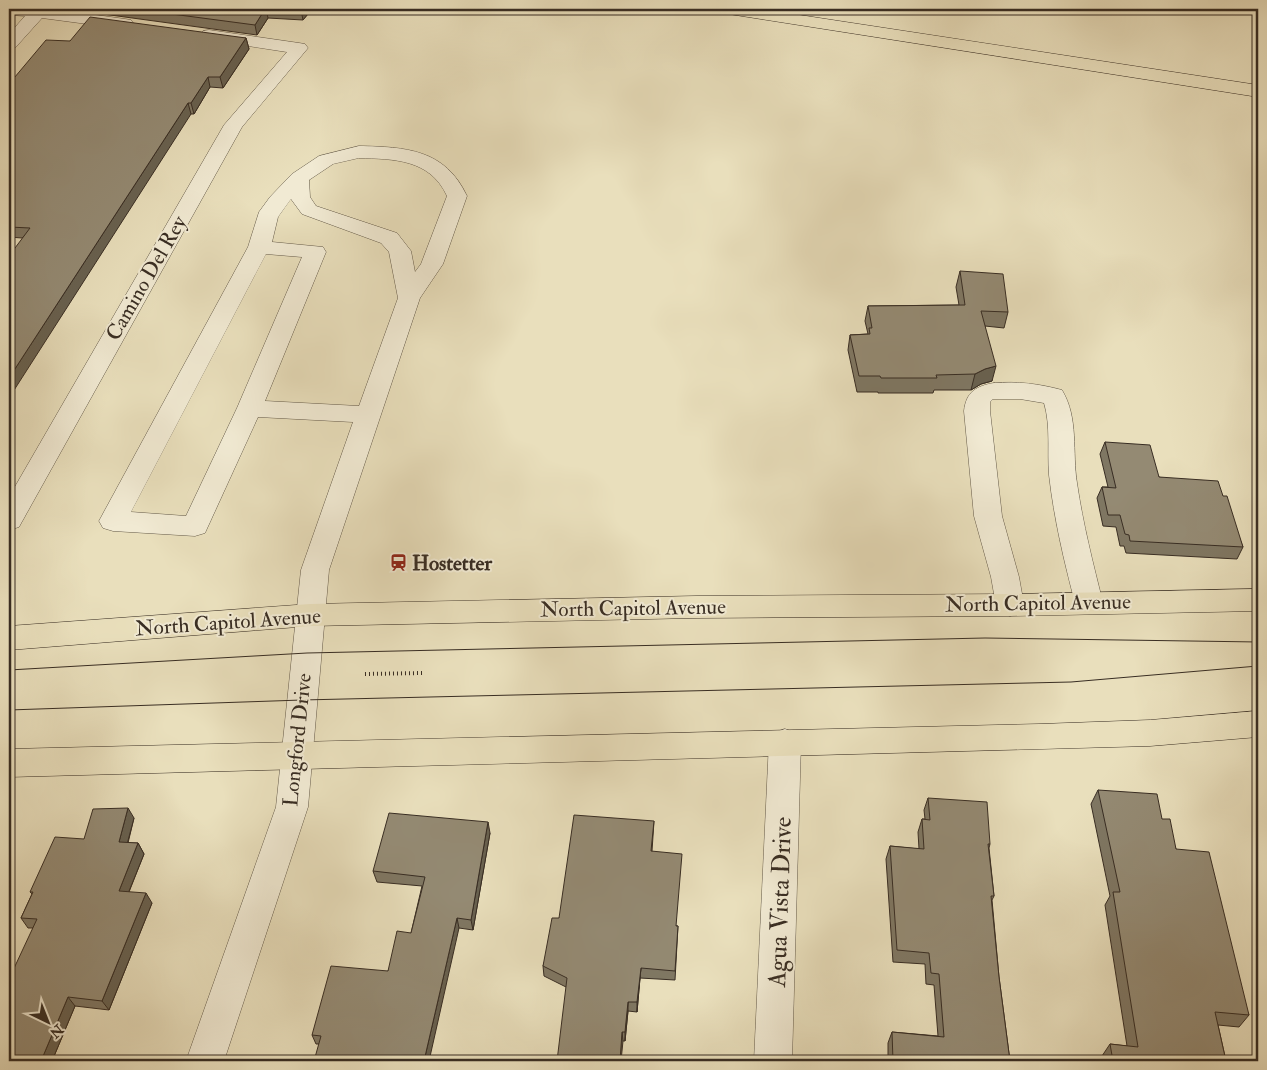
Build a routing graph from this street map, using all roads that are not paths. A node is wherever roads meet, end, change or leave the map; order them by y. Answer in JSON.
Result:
{"nodes":[{"id":1,"x":729,"y":9,"type":"edge"},
{"id":2,"x":9,"y":10,"type":"edge"},
{"id":3,"x":38,"y":12,"type":"junction"},
{"id":4,"x":145,"y":26,"type":"edge"},
{"id":5,"x":193,"y":33,"type":"edge"},
{"id":6,"x":9,"y":44,"type":"edge"},
{"id":7,"x":1258,"y":91,"type":"edge"},
{"id":8,"x":299,"y":178,"type":"junction"},
{"id":9,"x":330,"y":218,"type":"junction"},
{"id":10,"x":262,"y":241,"type":"junction"},
{"id":11,"x":409,"y":298,"type":"junction"},
{"id":12,"x":249,"y":408,"type":"junction"},
{"id":13,"x":368,"y":415,"type":"junction"},
{"id":14,"x":9,"y":520,"type":"edge"},
{"id":15,"x":1258,"y":600,"type":"edge"},
{"id":16,"x":1088,"y":603,"type":"junction"},
{"id":17,"x":1010,"y":605,"type":"junction"},
{"id":18,"x":310,"y":615,"type":"junction"},
{"id":19,"x":9,"y":638,"type":"edge"},
{"id":20,"x":1258,"y":724,"type":"edge"},
{"id":21,"x":785,"y":742,"type":"junction"},
{"id":22,"x":297,"y":754,"type":"junction"},
{"id":23,"x":9,"y":763,"type":"edge"},
{"id":24,"x":205,"y":1061,"type":"edge"},
{"id":25,"x":773,"y":1061,"type":"edge"}],
"edges":[{"from":1,"to":7,"type":"main road"},
{"from":2,"to":3,"type":"street"},
{"from":3,"to":4,"type":"street"},
{"from":3,"to":6,"type":"street"},
{"from":5,"to":14,"type":"street","name":"Camino Del Rey"},
{"from":8,"to":9,"type":"street"},
{"from":8,"to":10,"type":"street","name":"Longford Drive"},
{"from":8,"to":11,"type":"street","name":"Longford Drive"},
{"from":9,"to":10,"type":"street"},
{"from":9,"to":11,"type":"street"},
{"from":10,"to":12,"type":"street"},
{"from":10,"to":12,"type":"street","name":"Longford Drive"},
{"from":11,"to":13,"type":"street","name":"Longford Drive"},
{"from":12,"to":13,"type":"street"},
{"from":13,"to":18,"type":"street","name":"Longford Drive"},
{"from":15,"to":16,"type":"main road","name":"North Capitol Avenue"},
{"from":16,"to":17,"type":"main road","name":"North Capitol Avenue"},
{"from":16,"to":17,"type":"street"},
{"from":17,"to":18,"type":"main road","name":"North Capitol Avenue"},
{"from":18,"to":19,"type":"main road","name":"North Capitol Avenue"},
{"from":18,"to":22,"type":"street","name":"Longford Drive"},
{"from":20,"to":21,"type":"main road"},
{"from":21,"to":22,"type":"main road"},
{"from":21,"to":25,"type":"street","name":"Agua Vista Drive"},
{"from":22,"to":23,"type":"main road"},
{"from":22,"to":24,"type":"street","name":"Longford Drive"}]}
